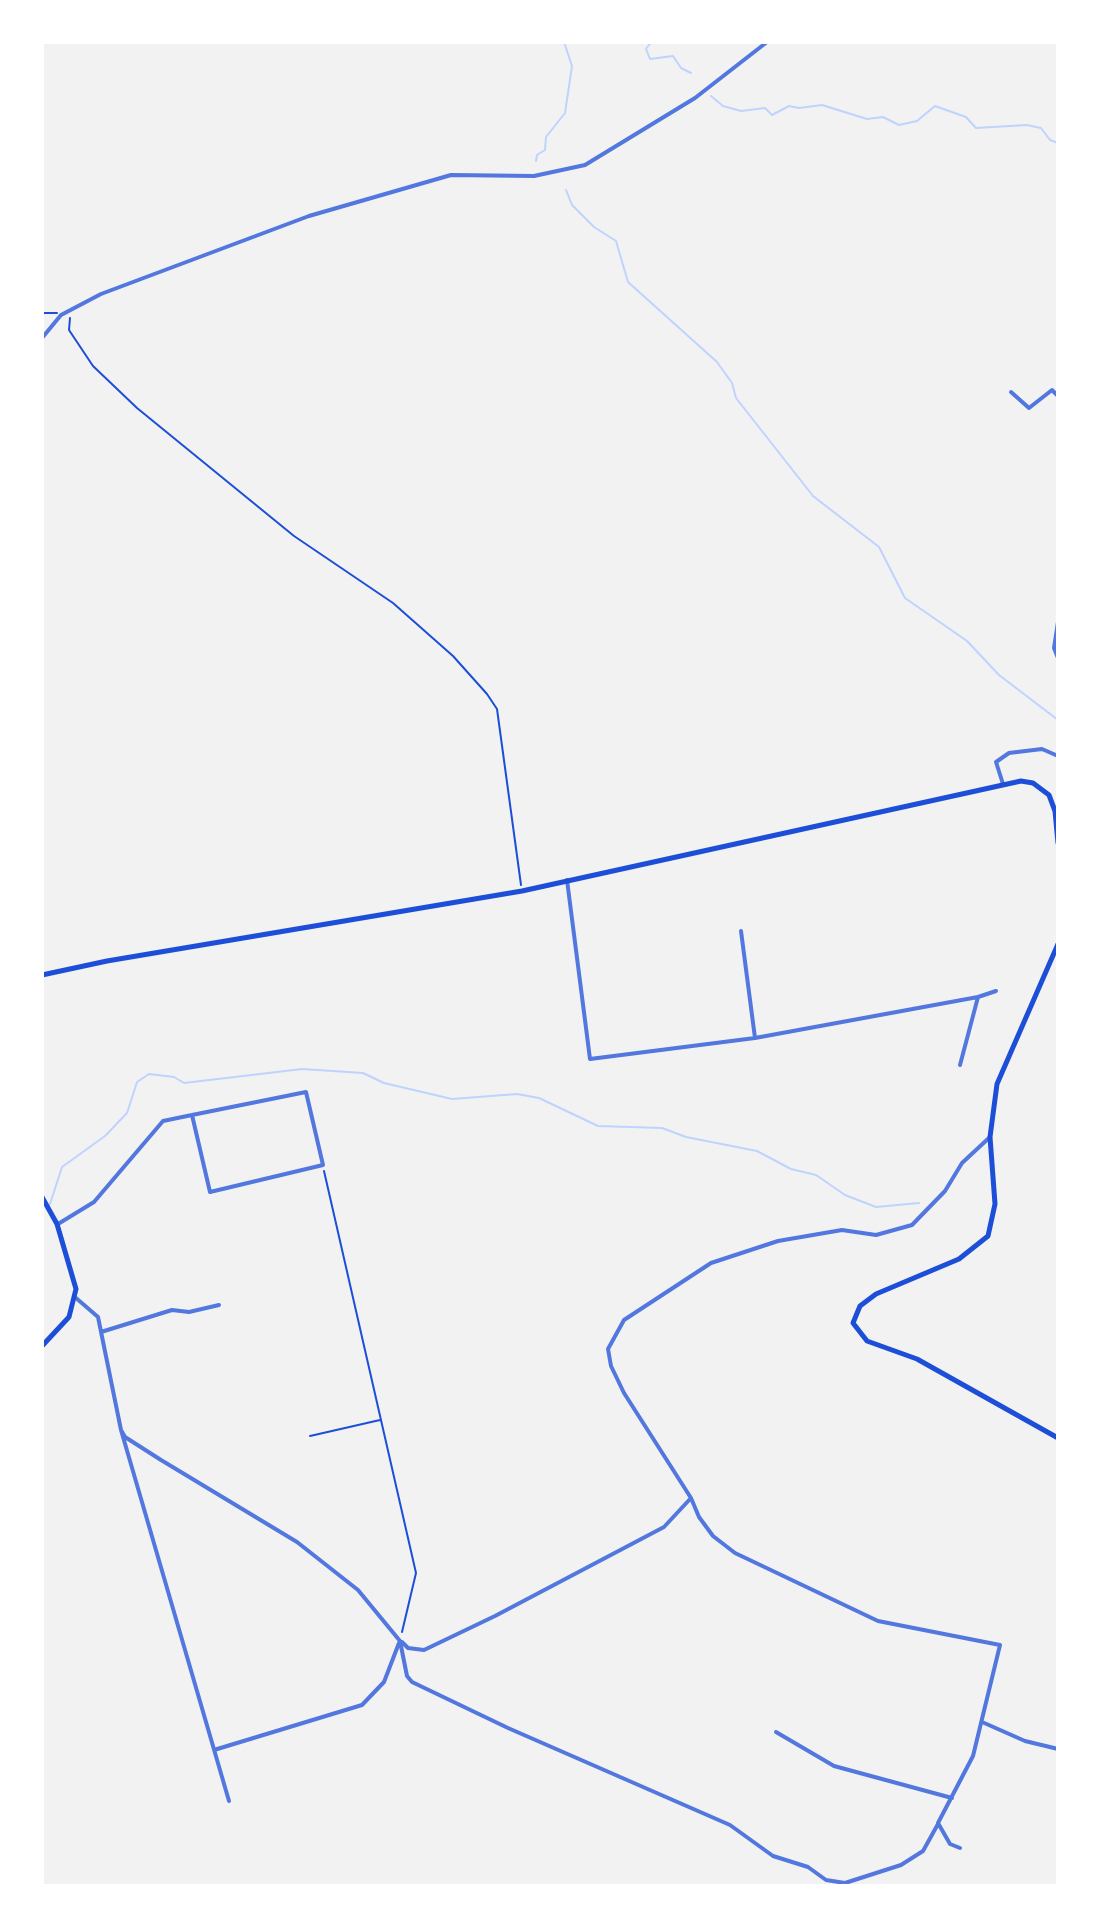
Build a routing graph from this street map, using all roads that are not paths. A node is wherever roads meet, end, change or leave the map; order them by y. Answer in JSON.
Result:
{"nodes":[{"id":1,"x":767,"y":42,"type":"edge"},
{"id":2,"x":42,"y":338,"type":"edge"},
{"id":3,"x":1011,"y":392,"type":"dead end"},
{"id":4,"x":1058,"y":396,"type":"edge"},
{"id":5,"x":1058,"y":622,"type":"edge"},
{"id":6,"x":1058,"y":658,"type":"edge"},
{"id":7,"x":1058,"y":756,"type":"edge"},
{"id":8,"x":1003,"y":784,"type":"junction"},
{"id":9,"x":1058,"y":843,"type":"edge"},
{"id":10,"x":567,"y":880,"type":"junction"},
{"id":11,"x":741,"y":931,"type":"dead end"},
{"id":12,"x":1058,"y":944,"type":"edge"},
{"id":13,"x":42,"y":975,"type":"edge"},
{"id":14,"x":996,"y":991,"type":"dead end"},
{"id":15,"x":978,"y":997,"type":"junction"},
{"id":16,"x":755,"y":1038,"type":"junction"},
{"id":17,"x":960,"y":1065,"type":"dead end"},
{"id":18,"x":192,"y":1115,"type":"junction"},
{"id":19,"x":990,"y":1137,"type":"junction"},
{"id":20,"x":44,"y":1199,"type":"edge"},
{"id":21,"x":57,"y":1224,"type":"junction"},
{"id":22,"x":76,"y":1298,"type":"junction"},
{"id":23,"x":219,"y":1305,"type":"dead end"},
{"id":24,"x":101,"y":1332,"type":"junction"},
{"id":25,"x":42,"y":1346,"type":"edge"},
{"id":26,"x":121,"y":1430,"type":"junction"},
{"id":27,"x":1058,"y":1438,"type":"edge"},
{"id":28,"x":691,"y":1498,"type":"junction"},
{"id":29,"x":400,"y":1641,"type":"junction"},
{"id":30,"x":982,"y":1722,"type":"junction"},
{"id":31,"x":776,"y":1732,"type":"dead end"},
{"id":32,"x":1058,"y":1749,"type":"edge"},
{"id":33,"x":214,"y":1750,"type":"junction"},
{"id":34,"x":952,"y":1798,"type":"junction"},
{"id":35,"x":229,"y":1801,"type":"dead end"},
{"id":36,"x":938,"y":1823,"type":"junction"},
{"id":37,"x":960,"y":1848,"type":"dead end"}],
"edges":[{"from":1,"to":2,"type":"street"},
{"from":3,"to":4,"type":"street"},
{"from":5,"to":6,"type":"street"},
{"from":7,"to":8,"type":"street"},
{"from":8,"to":9,"type":"main road"},
{"from":8,"to":10,"type":"main road"},
{"from":10,"to":13,"type":"main road"},
{"from":10,"to":16,"type":"street"},
{"from":11,"to":16,"type":"street"},
{"from":12,"to":19,"type":"main road"},
{"from":14,"to":15,"type":"street"},
{"from":15,"to":16,"type":"street"},
{"from":15,"to":17,"type":"street"},
{"from":18,"to":18,"type":"street"},
{"from":18,"to":21,"type":"street"},
{"from":19,"to":27,"type":"main road"},
{"from":19,"to":28,"type":"street"},
{"from":20,"to":21,"type":"main road"},
{"from":21,"to":22,"type":"main road"},
{"from":22,"to":24,"type":"street"},
{"from":22,"to":25,"type":"main road"},
{"from":23,"to":24,"type":"street"},
{"from":24,"to":26,"type":"street"},
{"from":26,"to":29,"type":"street"},
{"from":26,"to":33,"type":"street"},
{"from":28,"to":29,"type":"street"},
{"from":28,"to":30,"type":"street"},
{"from":29,"to":33,"type":"street"},
{"from":29,"to":36,"type":"street"},
{"from":30,"to":32,"type":"street"},
{"from":30,"to":34,"type":"street"},
{"from":31,"to":34,"type":"street"},
{"from":33,"to":35,"type":"street"},
{"from":34,"to":36,"type":"street"},
{"from":36,"to":37,"type":"street"}]}
